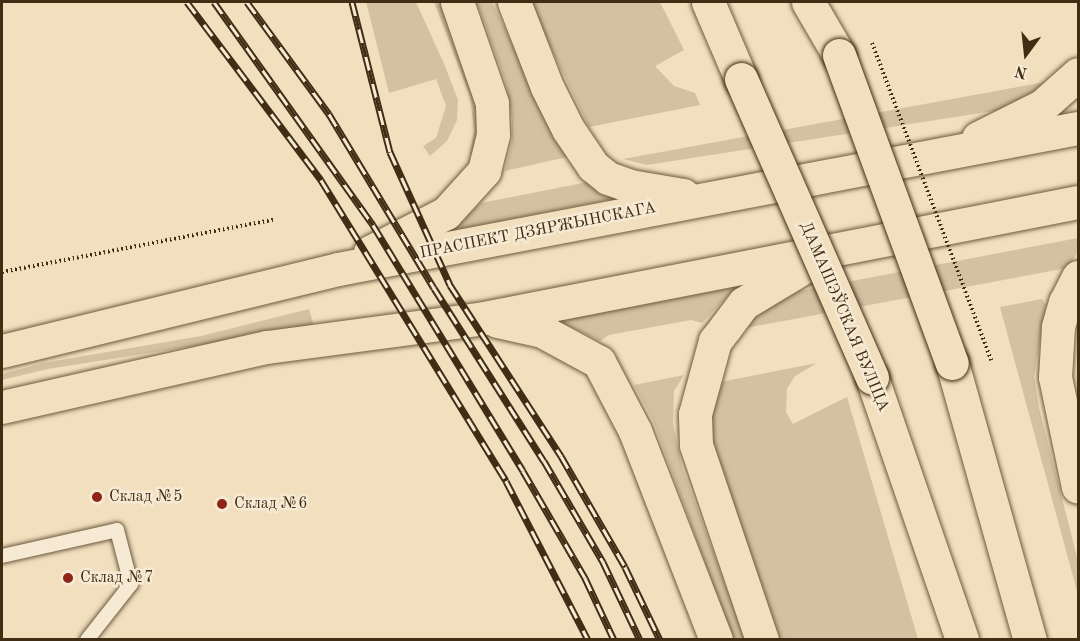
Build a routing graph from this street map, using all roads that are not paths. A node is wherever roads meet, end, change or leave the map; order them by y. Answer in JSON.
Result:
{"nodes":[{"id":1,"x":456,"y":2,"type":"edge"},
{"id":2,"x":514,"y":2,"type":"edge"},
{"id":3,"x":708,"y":2,"type":"edge"},
{"id":4,"x":813,"y":6,"type":"edge"},
{"id":5,"x":1078,"y":74,"type":"edge"},
{"id":6,"x":1078,"y":128,"type":"edge"},
{"id":7,"x":945,"y":156,"type":"junction"},
{"id":8,"x":730,"y":194,"type":"junction"},
{"id":9,"x":1078,"y":202,"type":"edge"},
{"id":10,"x":845,"y":246,"type":"junction"},
{"id":11,"x":338,"y":269,"type":"junction"},
{"id":12,"x":1078,"y":277,"type":"edge"},
{"id":13,"x":484,"y":318,"type":"junction"},
{"id":14,"x":2,"y":351,"type":"edge"},
{"id":15,"x":2,"y":407,"type":"edge"},
{"id":16,"x":1078,"y":487,"type":"edge"},
{"id":17,"x":2,"y":556,"type":"edge"},
{"id":18,"x":87,"y":639,"type":"edge"},
{"id":19,"x":716,"y":639,"type":"edge"},
{"id":20,"x":762,"y":639,"type":"edge"},
{"id":21,"x":962,"y":639,"type":"edge"},
{"id":22,"x":1030,"y":639,"type":"edge"}],
"edges":[{"from":1,"to":11,"type":"main road"},
{"from":2,"to":8,"type":"main road"},
{"from":3,"to":21,"type":"main road","name":"ДАМАШЭЎСКАЯ ВУЛІЦА","bridge":true},
{"from":4,"to":22,"type":"main road","bridge":true},
{"from":5,"to":7,"type":"main road"},
{"from":6,"to":7,"type":"main road","name":"ПРАСПЕКТ ДЗЯРЖЫНСКАГА"},
{"from":7,"to":8,"type":"main road","name":"ПРАСПЕКТ ДЗЯРЖЫНСКАГА"},
{"from":8,"to":11,"type":"main road","name":"ПРАСПЕКТ ДЗЯРЖЫНСКАГА"},
{"from":9,"to":10,"type":"main road"},
{"from":10,"to":13,"type":"main road"},
{"from":10,"to":20,"type":"main road"},
{"from":11,"to":14,"type":"main road","name":"ПРАСПЕКТ ДЗЯРЖЫНСКАГА"},
{"from":12,"to":16,"type":"main road"},
{"from":13,"to":15,"type":"main road"},
{"from":13,"to":19,"type":"main road"},
{"from":17,"to":18,"type":"lane"}]}
